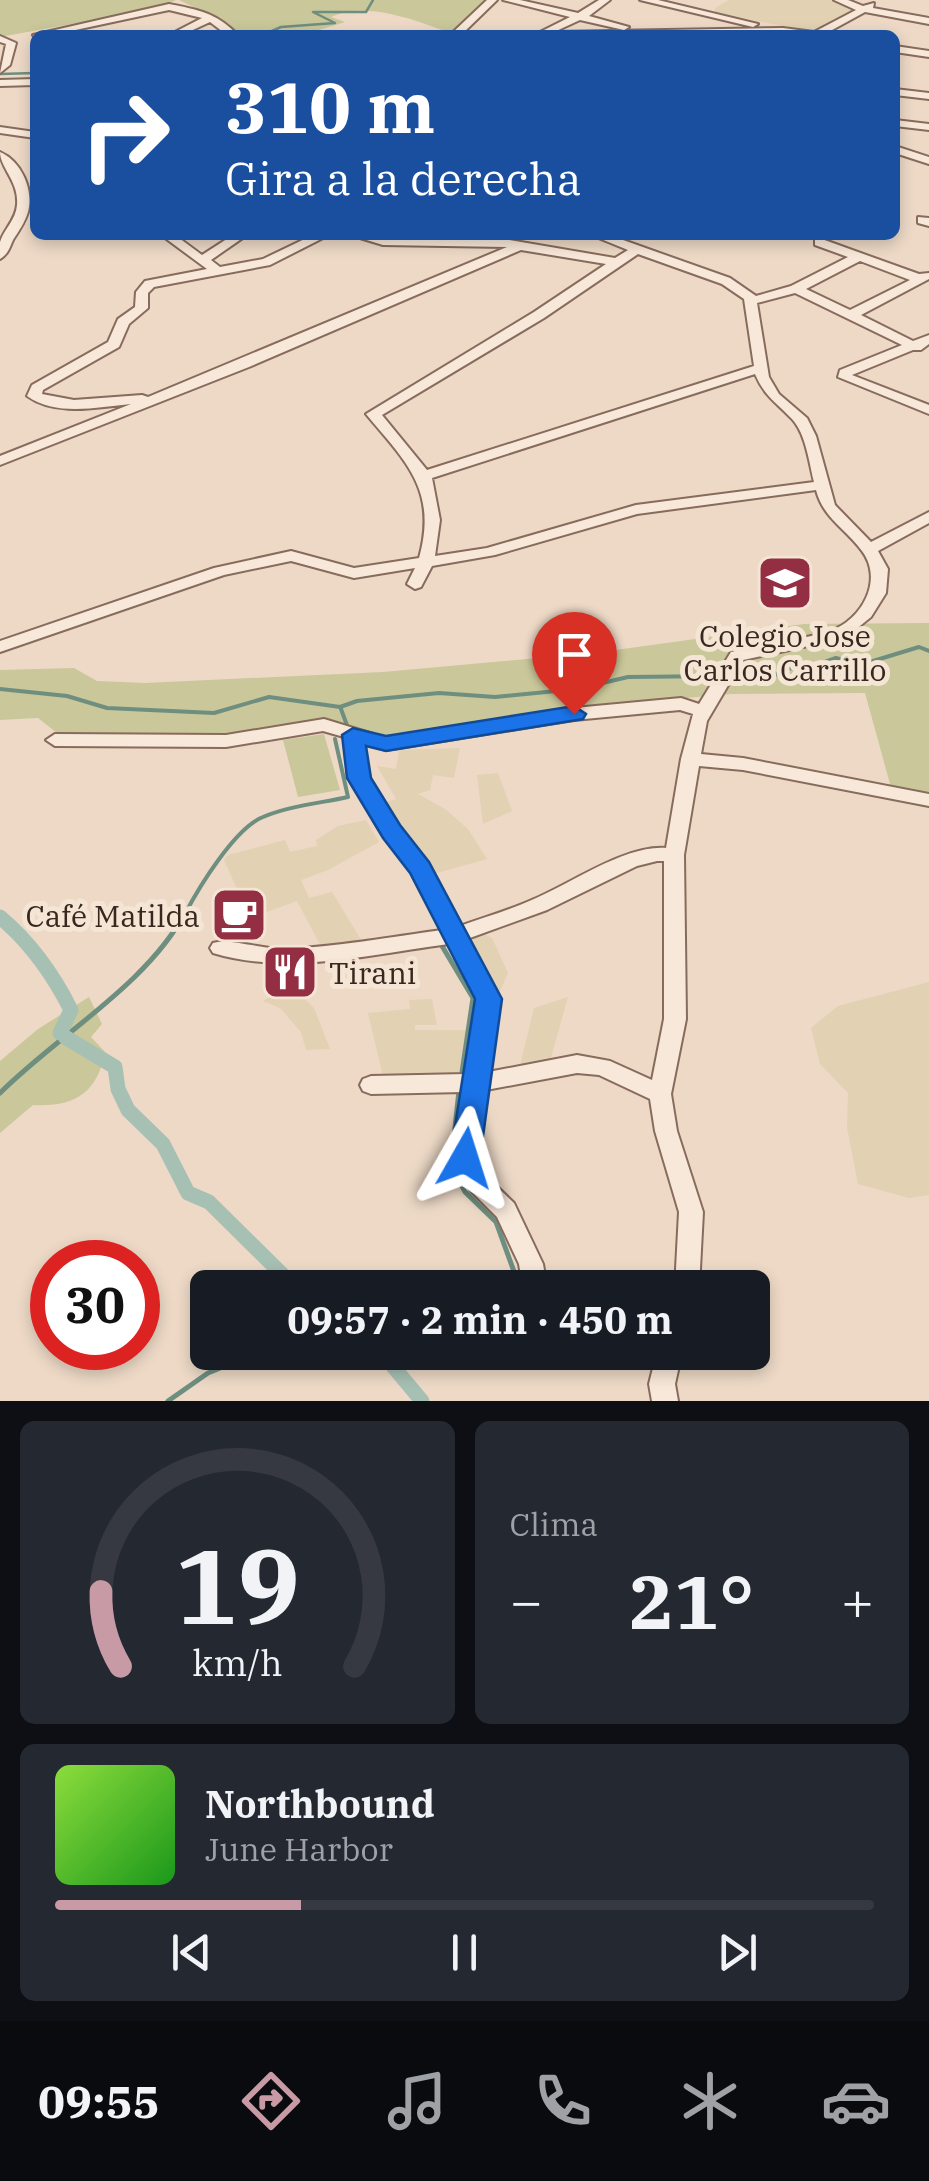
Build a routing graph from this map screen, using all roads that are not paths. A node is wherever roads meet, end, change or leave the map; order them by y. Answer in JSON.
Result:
{"nodes":[{"id":1,"x":166,"y":0,"type":"edge"},
{"id":2,"x":492,"y":0,"type":"edge"},
{"id":3,"x":508,"y":0,"type":"edge"},
{"id":4,"x":605,"y":0,"type":"edge"},
{"id":5,"x":646,"y":0,"type":"edge"},
{"id":6,"x":717,"y":0,"type":"edge"},
{"id":7,"x":839,"y":0,"type":"edge"},
{"id":8,"x":880,"y":0,"type":"edge"},
{"id":9,"x":863,"y":7,"type":"junction"},
{"id":10,"x":698,"y":11,"type":"junction"},
{"id":11,"x":205,"y":15,"type":"junction"},
{"id":12,"x":577,"y":16,"type":"junction"},
{"id":13,"x":929,"y":19,"type":"edge"},
{"id":14,"x":60,"y":30,"type":"edge"},
{"id":15,"x":182,"y":30,"type":"edge"},
{"id":16,"x":226,"y":30,"type":"edge"},
{"id":17,"x":460,"y":30,"type":"edge"},
{"id":18,"x":549,"y":30,"type":"edge"},
{"id":19,"x":640,"y":30,"type":"edge"},
{"id":20,"x":665,"y":30,"type":"edge"},
{"id":21,"x":779,"y":30,"type":"edge"},
{"id":22,"x":823,"y":30,"type":"edge"},
{"id":23,"x":30,"y":36,"type":"edge"},
{"id":24,"x":2,"y":39,"type":"edge"},
{"id":25,"x":929,"y":41,"type":"edge"},
{"id":26,"x":900,"y":50,"type":"edge"},
{"id":27,"x":929,"y":54,"type":"edge"},
{"id":28,"x":0,"y":70,"type":"edge"},
{"id":29,"x":30,"y":82,"type":"edge"},
{"id":30,"x":0,"y":83,"type":"edge"},
{"id":31,"x":900,"y":93,"type":"edge"},
{"id":32,"x":929,"y":96,"type":"edge"},
{"id":33,"x":900,"y":123,"type":"edge"},
{"id":34,"x":929,"y":126,"type":"edge"},
{"id":35,"x":0,"y":130,"type":"edge"},
{"id":36,"x":30,"y":135,"type":"edge"},
{"id":37,"x":900,"y":151,"type":"edge"},
{"id":38,"x":0,"y":155,"type":"edge"},
{"id":39,"x":929,"y":161,"type":"edge"},
{"id":40,"x":175,"y":240,"type":"edge"},
{"id":41,"x":233,"y":240,"type":"edge"},
{"id":42,"x":312,"y":240,"type":"edge"},
{"id":43,"x":399,"y":240,"type":"edge"},
{"id":44,"x":421,"y":240,"type":"edge"},
{"id":45,"x":541,"y":240,"type":"edge"},
{"id":46,"x":613,"y":240,"type":"edge"},
{"id":47,"x":416,"y":242,"type":"junction"},
{"id":48,"x":820,"y":242,"type":"dead end"},
{"id":49,"x":526,"y":247,"type":"junction"},
{"id":50,"x":639,"y":248,"type":"junction"},
{"id":51,"x":0,"y":255,"type":"edge"},
{"id":52,"x":860,"y":256,"type":"junction"},
{"id":53,"x":204,"y":259,"type":"junction"},
{"id":54,"x":614,"y":262,"type":"junction"},
{"id":55,"x":216,"y":270,"type":"junction"},
{"id":56,"x":925,"y":277,"type":"edge"},
{"id":57,"x":796,"y":289,"type":"junction"},
{"id":58,"x":751,"y":301,"type":"junction"},
{"id":59,"x":851,"y":315,"type":"junction"},
{"id":60,"x":929,"y":339,"type":"edge"},
{"id":61,"x":914,"y":346,"type":"junction"},
{"id":62,"x":929,"y":352,"type":"edge"},
{"id":63,"x":761,"y":368,"type":"junction"},
{"id":64,"x":150,"y":399,"type":"junction"},
{"id":65,"x":929,"y":410,"type":"edge"},
{"id":66,"x":0,"y":461,"type":"edge"},
{"id":67,"x":424,"y":476,"type":"junction"},
{"id":68,"x":823,"y":484,"type":"junction"},
{"id":69,"x":929,"y":517,"type":"edge"},
{"id":70,"x":869,"y":548,"type":"junction"},
{"id":71,"x":428,"y":562,"type":"junction"},
{"id":72,"x":415,"y":584,"type":"dead end"},
{"id":73,"x":0,"y":646,"type":"edge"},
{"id":74,"x":705,"y":712,"type":"junction"},
{"id":75,"x":353,"y":735,"type":"junction"},
{"id":76,"x":55,"y":740,"type":"dead end"},
{"id":77,"x":690,"y":759,"type":"junction"},
{"id":78,"x":929,"y":800,"type":"edge"},
{"id":79,"x":674,"y":855,"type":"junction"},
{"id":80,"x":454,"y":936,"type":"junction"},
{"id":81,"x":220,"y":948,"type":"dead end"},
{"id":82,"x":474,"y":1083,"type":"junction"},
{"id":83,"x":371,"y":1084,"type":"dead end"},
{"id":84,"x":660,"y":1094,"type":"junction"},
{"id":85,"x":532,"y":1270,"type":"edge"},
{"id":86,"x":688,"y":1270,"type":"edge"},
{"id":87,"x":666,"y":1370,"type":"edge"},
{"id":88,"x":665,"y":1401,"type":"edge"}],
"edges":[{"from":1,"to":11,"type":"street"},
{"from":2,"to":17,"type":"street"},
{"from":3,"to":12,"type":"street"},
{"from":4,"to":12,"type":"street"},
{"from":5,"to":10,"type":"street"},
{"from":6,"to":10,"type":"street"},
{"from":7,"to":9,"type":"street"},
{"from":8,"to":9,"type":"street"},
{"from":9,"to":13,"type":"street"},
{"from":9,"to":22,"type":"street"},
{"from":10,"to":20,"type":"street"},
{"from":10,"to":21,"type":"street"},
{"from":11,"to":14,"type":"street"},
{"from":11,"to":15,"type":"street"},
{"from":11,"to":16,"type":"street"},
{"from":12,"to":18,"type":"street"},
{"from":12,"to":19,"type":"street"},
{"from":23,"to":24,"type":"street"},
{"from":24,"to":28,"type":"street"},
{"from":25,"to":26,"type":"street"},
{"from":26,"to":27,"type":"street"},
{"from":29,"to":30,"type":"street"},
{"from":31,"to":32,"type":"street"},
{"from":33,"to":34,"type":"street"},
{"from":35,"to":36,"type":"street"},
{"from":37,"to":39,"type":"street"},
{"from":38,"to":51,"type":"street"},
{"from":40,"to":53,"type":"street"},
{"from":41,"to":53,"type":"street"},
{"from":42,"to":55,"type":"street"},
{"from":43,"to":47,"type":"street"},
{"from":44,"to":47,"type":"street"},
{"from":45,"to":49,"type":"street"},
{"from":46,"to":50,"type":"street"},
{"from":47,"to":49,"type":"street"},
{"from":48,"to":52,"type":"street"},
{"from":49,"to":54,"type":"street"},
{"from":49,"to":64,"type":"street"},
{"from":50,"to":54,"type":"street"},
{"from":50,"to":58,"type":"street"},
{"from":52,"to":56,"type":"street"},
{"from":52,"to":57,"type":"street"},
{"from":53,"to":55,"type":"street"},
{"from":54,"to":67,"type":"street"},
{"from":55,"to":64,"type":"street"},
{"from":56,"to":59,"type":"street"},
{"from":57,"to":58,"type":"street"},
{"from":57,"to":59,"type":"street"},
{"from":58,"to":63,"type":"street"},
{"from":59,"to":61,"type":"street"},
{"from":60,"to":61,"type":"street"},
{"from":61,"to":62,"type":"street"},
{"from":61,"to":65,"type":"street"},
{"from":63,"to":67,"type":"street"},
{"from":63,"to":68,"type":"street"},
{"from":64,"to":66,"type":"street"},
{"from":67,"to":71,"type":"street"},
{"from":68,"to":70,"type":"street"},
{"from":68,"to":71,"type":"street"},
{"from":69,"to":70,"type":"street"},
{"from":70,"to":74,"type":"street"},
{"from":71,"to":72,"type":"street"},
{"from":71,"to":73,"type":"street"},
{"from":74,"to":75,"type":"street"},
{"from":74,"to":77,"type":"street"},
{"from":75,"to":76,"type":"street"},
{"from":75,"to":80,"type":"street"},
{"from":77,"to":78,"type":"street"},
{"from":77,"to":79,"type":"street"},
{"from":79,"to":80,"type":"street"},
{"from":79,"to":84,"type":"street"},
{"from":80,"to":81,"type":"street"},
{"from":80,"to":82,"type":"street"},
{"from":82,"to":83,"type":"street"},
{"from":82,"to":84,"type":"street"},
{"from":82,"to":85,"type":"street"},
{"from":84,"to":86,"type":"street"},
{"from":87,"to":88,"type":"street"}]}
